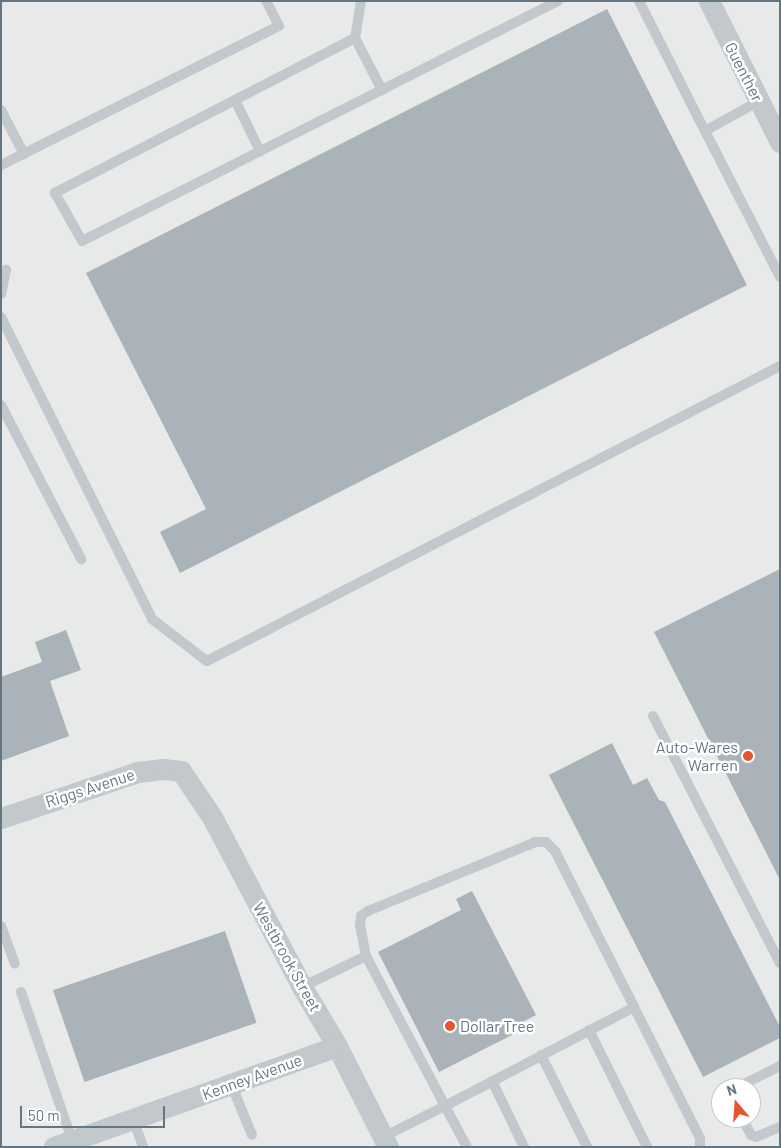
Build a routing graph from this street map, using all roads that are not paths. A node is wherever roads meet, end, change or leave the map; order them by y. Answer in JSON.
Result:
{"nodes":[{"id":1,"x":266,"y":1,"type":"edge"},
{"id":2,"x":361,"y":1,"type":"edge"},
{"id":3,"x":558,"y":1,"type":"edge"},
{"id":4,"x":638,"y":1,"type":"edge"},
{"id":5,"x":709,"y":1,"type":"edge"},
{"id":6,"x":355,"y":38,"type":"junction"},
{"id":7,"x":382,"y":90,"type":"junction"},
{"id":8,"x":235,"y":100,"type":"junction"},
{"id":9,"x":759,"y":101,"type":"junction"},
{"id":10,"x":1,"y":110,"type":"edge"},
{"id":11,"x":705,"y":131,"type":"junction"},
{"id":12,"x":780,"y":142,"type":"edge"},
{"id":13,"x":260,"y":151,"type":"junction"},
{"id":14,"x":24,"y":154,"type":"junction"},
{"id":15,"x":1,"y":165,"type":"edge"},
{"id":16,"x":6,"y":270,"type":"dead end"},
{"id":17,"x":780,"y":277,"type":"edge"},
{"id":18,"x":1,"y":294,"type":"edge"},
{"id":19,"x":1,"y":317,"type":"edge"},
{"id":20,"x":780,"y":366,"type":"edge"},
{"id":21,"x":1,"y":405,"type":"edge"},
{"id":22,"x":81,"y":559,"type":"dead end"},
{"id":23,"x":653,"y":716,"type":"dead end"},
{"id":24,"x":181,"y":771,"type":"joint"},
{"id":25,"x":1,"y":818,"type":"edge"},
{"id":26,"x":1,"y":926,"type":"edge"},
{"id":27,"x":366,"y":956,"type":"junction"},
{"id":28,"x":780,"y":963,"type":"edge"},
{"id":29,"x":14,"y":964,"type":"dead end"},
{"id":30,"x":302,"y":987,"type":"junction"},
{"id":31,"x":21,"y":992,"type":"dead end"},
{"id":32,"x":634,"y":1007,"type":"junction"},
{"id":33,"x":589,"y":1030,"type":"junction"},
{"id":34,"x":337,"y":1046,"type":"junction"},
{"id":35,"x":541,"y":1055,"type":"junction"},
{"id":36,"x":780,"y":1066,"type":"edge"},
{"id":37,"x":756,"y":1078,"type":"edge"},
{"id":38,"x":492,"y":1081,"type":"junction"},
{"id":39,"x":231,"y":1084,"type":"junction"},
{"id":40,"x":445,"y":1106,"type":"junction"},
{"id":41,"x":133,"y":1119,"type":"junction"},
{"id":42,"x":780,"y":1127,"type":"edge"},
{"id":43,"x":747,"y":1128,"type":"edge"},
{"id":44,"x":252,"y":1135,"type":"dead end"},
{"id":45,"x":385,"y":1142,"type":"edge"},
{"id":46,"x":63,"y":1143,"type":"edge"},
{"id":47,"x":143,"y":1147,"type":"edge"},
{"id":48,"x":467,"y":1147,"type":"edge"},
{"id":49,"x":524,"y":1147,"type":"edge"},
{"id":50,"x":587,"y":1147,"type":"edge"},
{"id":51,"x":647,"y":1147,"type":"edge"},
{"id":52,"x":700,"y":1147,"type":"edge"}],
"edges":[{"from":1,"to":14,"type":"lane"},
{"from":2,"to":6,"type":"lane"},
{"from":3,"to":7,"type":"lane"},
{"from":4,"to":11,"type":"lane"},
{"from":5,"to":9,"type":"street","name":"Guenther"},
{"from":6,"to":7,"type":"lane"},
{"from":6,"to":8,"type":"lane"},
{"from":7,"to":13,"type":"lane"},
{"from":8,"to":13,"type":"lane"},
{"from":8,"to":13,"type":"lane"},
{"from":9,"to":11,"type":"lane"},
{"from":9,"to":12,"type":"street","name":"Guenther"},
{"from":10,"to":14,"type":"lane"},
{"from":11,"to":17,"type":"lane"},
{"from":14,"to":15,"type":"lane"},
{"from":16,"to":18,"type":"lane"},
{"from":19,"to":20,"type":"lane"},
{"from":21,"to":22,"type":"lane"},
{"from":23,"to":28,"type":"lane"},
{"from":24,"to":25,"type":"street","name":"Riggs Avenue"},
{"from":24,"to":30,"type":"street","name":"Westbrook Street"},
{"from":26,"to":29,"type":"lane"},
{"from":27,"to":30,"type":"lane"},
{"from":27,"to":32,"type":"lane"},
{"from":27,"to":40,"type":"lane"},
{"from":30,"to":34,"type":"street","name":"Westbrook Street"},
{"from":31,"to":46,"type":"lane"},
{"from":32,"to":33,"type":"lane"},
{"from":32,"to":52,"type":"lane"},
{"from":33,"to":35,"type":"lane"},
{"from":33,"to":51,"type":"lane"},
{"from":34,"to":39,"type":"street","name":"Kenney Avenue"},
{"from":34,"to":45,"type":"street","name":"Westbrook Street"},
{"from":35,"to":38,"type":"lane"},
{"from":35,"to":50,"type":"lane"},
{"from":36,"to":37,"type":"lane"},
{"from":38,"to":40,"type":"lane"},
{"from":38,"to":49,"type":"lane"},
{"from":39,"to":41,"type":"street","name":"Kenney Avenue"},
{"from":39,"to":44,"type":"lane"},
{"from":40,"to":45,"type":"lane"},
{"from":40,"to":48,"type":"lane"},
{"from":41,"to":46,"type":"street","name":"Kenney Avenue"},
{"from":41,"to":47,"type":"lane"},
{"from":42,"to":43,"type":"lane"}]}
